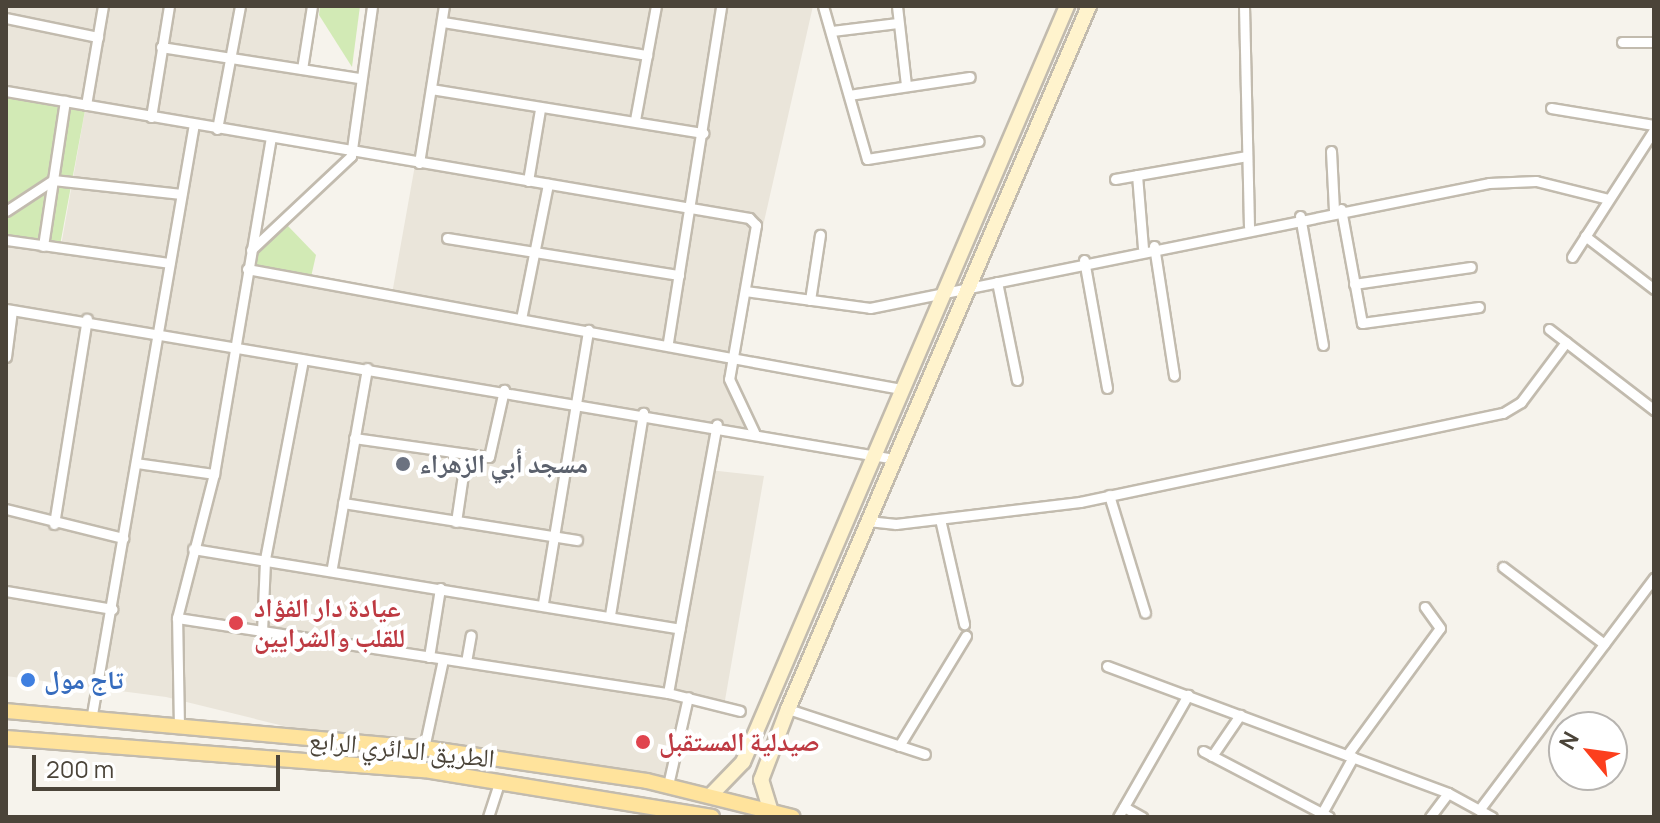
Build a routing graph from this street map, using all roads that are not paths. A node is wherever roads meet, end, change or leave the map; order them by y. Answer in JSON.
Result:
{"nodes":[{"id":1,"x":103,"y":6,"type":"edge"},
{"id":2,"x":169,"y":6,"type":"edge"},
{"id":3,"x":240,"y":6,"type":"edge"},
{"id":4,"x":312,"y":6,"type":"edge"},
{"id":5,"x":372,"y":6,"type":"edge"},
{"id":6,"x":444,"y":6,"type":"edge"},
{"id":7,"x":656,"y":6,"type":"edge"},
{"id":8,"x":721,"y":6,"type":"edge"},
{"id":9,"x":823,"y":6,"type":"edge"},
{"id":10,"x":897,"y":6,"type":"edge"},
{"id":11,"x":1067,"y":6,"type":"edge"},
{"id":12,"x":1089,"y":6,"type":"edge"},
{"id":13,"x":1244,"y":6,"type":"edge"},
{"id":14,"x":6,"y":18,"type":"edge"},
{"id":15,"x":443,"y":22,"type":"junction"},
{"id":16,"x":898,"y":23,"type":"junction"},
{"id":17,"x":832,"y":31,"type":"junction"},
{"id":18,"x":98,"y":37,"type":"junction"},
{"id":19,"x":1622,"y":42,"type":"dead end"},
{"id":20,"x":1654,"y":42,"type":"edge"},
{"id":21,"x":161,"y":47,"type":"junction"},
{"id":22,"x":647,"y":55,"type":"junction"},
{"id":23,"x":233,"y":59,"type":"junction"},
{"id":24,"x":302,"y":69,"type":"junction"},
{"id":25,"x":970,"y":77,"type":"dead end"},
{"id":26,"x":359,"y":78,"type":"junction"},
{"id":27,"x":906,"y":85,"type":"junction"},
{"id":28,"x":431,"y":89,"type":"junction"},
{"id":29,"x":6,"y":91,"type":"edge"},
{"id":30,"x":849,"y":95,"type":"junction"},
{"id":31,"x":65,"y":101,"type":"junction"},
{"id":32,"x":86,"y":105,"type":"junction"},
{"id":33,"x":1551,"y":108,"type":"dead end"},
{"id":34,"x":540,"y":109,"type":"junction"},
{"id":35,"x":151,"y":117,"type":"junction"},
{"id":36,"x":635,"y":120,"type":"junction"},
{"id":37,"x":194,"y":124,"type":"junction"},
{"id":38,"x":1654,"y":128,"type":"edge"},
{"id":39,"x":217,"y":129,"type":"junction"},
{"id":40,"x":703,"y":133,"type":"junction"},
{"id":41,"x":271,"y":138,"type":"junction"},
{"id":42,"x":979,"y":141,"type":"dead end"},
{"id":43,"x":348,"y":150,"type":"junction"},
{"id":44,"x":1331,"y":151,"type":"dead end"},
{"id":45,"x":1247,"y":156,"type":"junction"},
{"id":46,"x":419,"y":163,"type":"junction"},
{"id":47,"x":1137,"y":175,"type":"junction"},
{"id":48,"x":1115,"y":179,"type":"dead end"},
{"id":49,"x":53,"y":180,"type":"junction"},
{"id":50,"x":528,"y":181,"type":"junction"},
{"id":51,"x":548,"y":184,"type":"junction"},
{"id":52,"x":181,"y":194,"type":"junction"},
{"id":53,"x":1608,"y":199,"type":"junction"},
{"id":54,"x":688,"y":207,"type":"junction"},
{"id":55,"x":1337,"y":209,"type":"junction"},
{"id":56,"x":6,"y":211,"type":"edge"},
{"id":57,"x":1300,"y":216,"type":"junction"},
{"id":58,"x":1249,"y":226,"type":"junction"},
{"id":59,"x":820,"y":235,"type":"dead end"},
{"id":60,"x":1585,"y":236,"type":"junction"},
{"id":61,"x":447,"y":238,"type":"dead end"},
{"id":62,"x":6,"y":240,"type":"edge"},
{"id":63,"x":43,"y":246,"type":"junction"},
{"id":64,"x":1148,"y":247,"type":"junction"},
{"id":65,"x":251,"y":250,"type":"junction"},
{"id":66,"x":535,"y":251,"type":"junction"},
{"id":67,"x":1572,"y":257,"type":"dead end"},
{"id":68,"x":1084,"y":260,"type":"junction"},
{"id":69,"x":169,"y":263,"type":"junction"},
{"id":70,"x":1471,"y":267,"type":"dead end"},
{"id":71,"x":247,"y":269,"type":"junction"},
{"id":72,"x":679,"y":275,"type":"junction"},
{"id":73,"x":997,"y":282,"type":"junction"},
{"id":74,"x":1354,"y":284,"type":"junction"},
{"id":75,"x":1654,"y":289,"type":"edge"},
{"id":76,"x":967,"y":290,"type":"junction"},
{"id":77,"x":745,"y":291,"type":"junction"},
{"id":78,"x":942,"y":296,"type":"junction"},
{"id":79,"x":810,"y":300,"type":"junction"},
{"id":80,"x":1479,"y":307,"type":"dead end"},
{"id":81,"x":9,"y":310,"type":"edge"},
{"id":82,"x":87,"y":319,"type":"junction"},
{"id":83,"x":521,"y":319,"type":"junction"},
{"id":84,"x":1549,"y":329,"type":"dead end"},
{"id":85,"x":588,"y":330,"type":"junction"},
{"id":86,"x":157,"y":331,"type":"junction"},
{"id":87,"x":668,"y":342,"type":"junction"},
{"id":88,"x":1566,"y":342,"type":"junction"},
{"id":89,"x":1323,"y":345,"type":"dead end"},
{"id":90,"x":236,"y":346,"type":"junction"},
{"id":91,"x":733,"y":355,"type":"junction"},
{"id":92,"x":6,"y":357,"type":"edge"},
{"id":93,"x":303,"y":360,"type":"junction"},
{"id":94,"x":367,"y":368,"type":"junction"},
{"id":95,"x":1174,"y":375,"type":"dead end"},
{"id":96,"x":1017,"y":380,"type":"dead end"},
{"id":97,"x":1107,"y":388,"type":"dead end"},
{"id":98,"x":901,"y":389,"type":"junction"},
{"id":99,"x":504,"y":390,"type":"junction"},
{"id":100,"x":575,"y":402,"type":"junction"},
{"id":101,"x":1654,"y":410,"type":"edge"},
{"id":102,"x":643,"y":413,"type":"junction"},
{"id":103,"x":717,"y":424,"type":"junction"},
{"id":104,"x":754,"y":432,"type":"junction"},
{"id":105,"x":354,"y":438,"type":"junction"},
{"id":106,"x":873,"y":453,"type":"junction"},
{"id":107,"x":466,"y":454,"type":"junction"},
{"id":108,"x":895,"y":459,"type":"junction"},
{"id":109,"x":136,"y":463,"type":"junction"},
{"id":110,"x":214,"y":474,"type":"junction"},
{"id":111,"x":1109,"y":495,"type":"junction"},
{"id":112,"x":343,"y":503,"type":"junction"},
{"id":113,"x":7,"y":509,"type":"edge"},
{"id":114,"x":940,"y":519,"type":"junction"},
{"id":115,"x":6,"y":521,"type":"edge"},
{"id":116,"x":868,"y":521,"type":"junction"},
{"id":117,"x":456,"y":522,"type":"junction"},
{"id":118,"x":54,"y":524,"type":"junction"},
{"id":119,"x":552,"y":536,"type":"junction"},
{"id":120,"x":123,"y":538,"type":"junction"},
{"id":121,"x":577,"y":540,"type":"dead end"},
{"id":122,"x":193,"y":549,"type":"junction"},
{"id":123,"x":265,"y":559,"type":"junction"},
{"id":124,"x":332,"y":567,"type":"junction"},
{"id":125,"x":1503,"y":567,"type":"dead end"},
{"id":126,"x":1654,"y":578,"type":"edge"},
{"id":127,"x":440,"y":588,"type":"junction"},
{"id":128,"x":6,"y":591,"type":"edge"},
{"id":129,"x":543,"y":603,"type":"junction"},
{"id":130,"x":1425,"y":607,"type":"dead end"},
{"id":131,"x":112,"y":609,"type":"junction"},
{"id":132,"x":1145,"y":613,"type":"dead end"},
{"id":133,"x":610,"y":615,"type":"junction"},
{"id":134,"x":177,"y":618,"type":"junction"},
{"id":135,"x":964,"y":624,"type":"dead end"},
{"id":136,"x":679,"y":629,"type":"junction"},
{"id":137,"x":262,"y":632,"type":"junction"},
{"id":138,"x":471,"y":635,"type":"dead end"},
{"id":139,"x":966,"y":636,"type":"dead end"},
{"id":140,"x":1604,"y":644,"type":"junction"},
{"id":141,"x":429,"y":657,"type":"junction"},
{"id":142,"x":443,"y":659,"type":"junction"},
{"id":143,"x":466,"y":662,"type":"junction"},
{"id":144,"x":1107,"y":666,"type":"dead end"},
{"id":145,"x":668,"y":693,"type":"junction"},
{"id":146,"x":1188,"y":695,"type":"junction"},
{"id":147,"x":688,"y":697,"type":"junction"},
{"id":148,"x":788,"y":709,"type":"junction"},
{"id":149,"x":6,"y":711,"type":"edge"},
{"id":150,"x":740,"y":711,"type":"dead end"},
{"id":151,"x":1240,"y":715,"type":"junction"},
{"id":152,"x":91,"y":720,"type":"junction"},
{"id":153,"x":181,"y":728,"type":"junction"},
{"id":154,"x":226,"y":733,"type":"junction"},
{"id":155,"x":6,"y":738,"type":"edge"},
{"id":156,"x":899,"y":746,"type":"junction"},
{"id":157,"x":424,"y":748,"type":"junction"},
{"id":158,"x":925,"y":754,"type":"dead end"},
{"id":159,"x":182,"y":755,"type":"junction"},
{"id":160,"x":1350,"y":756,"type":"junction"},
{"id":161,"x":222,"y":759,"type":"junction"},
{"id":162,"x":500,"y":780,"type":"junction"},
{"id":163,"x":668,"y":785,"type":"junction"},
{"id":164,"x":1448,"y":793,"type":"junction"},
{"id":165,"x":710,"y":796,"type":"junction"},
{"id":166,"x":643,"y":801,"type":"junction"},
{"id":167,"x":1479,"y":810,"type":"junction"},
{"id":168,"x":771,"y":812,"type":"junction"},
{"id":169,"x":1121,"y":812,"type":"edge"},
{"id":170,"x":1325,"y":815,"type":"edge"},
{"id":171,"x":488,"y":817,"type":"edge"},
{"id":172,"x":672,"y":817,"type":"edge"},
{"id":173,"x":712,"y":817,"type":"edge"},
{"id":174,"x":793,"y":817,"type":"edge"},
{"id":175,"x":1142,"y":817,"type":"edge"},
{"id":176,"x":1430,"y":817,"type":"edge"},
{"id":177,"x":1492,"y":817,"type":"edge"}],
"edges":[{"from":1,"to":18,"type":"street"},
{"from":2,"to":21,"type":"street"},
{"from":3,"to":23,"type":"street"},
{"from":4,"to":24,"type":"street"},
{"from":5,"to":26,"type":"street"},
{"from":6,"to":15,"type":"street"},
{"from":7,"to":22,"type":"street"},
{"from":8,"to":40,"type":"street"},
{"from":9,"to":17,"type":"street"},
{"from":10,"to":16,"type":"street"},
{"from":11,"to":78,"type":"main road"},
{"from":12,"to":76,"type":"main road"},
{"from":13,"to":45,"type":"street"},
{"from":14,"to":18,"type":"street"},
{"from":15,"to":22,"type":"street"},
{"from":15,"to":28,"type":"street"},
{"from":16,"to":17,"type":"street"},
{"from":16,"to":27,"type":"street"},
{"from":17,"to":30,"type":"street"},
{"from":18,"to":32,"type":"street"},
{"from":19,"to":20,"type":"street"},
{"from":21,"to":23,"type":"street"},
{"from":21,"to":35,"type":"street"},
{"from":22,"to":36,"type":"street"},
{"from":23,"to":24,"type":"street"},
{"from":23,"to":39,"type":"street"},
{"from":24,"to":26,"type":"street"},
{"from":25,"to":27,"type":"street"},
{"from":26,"to":43,"type":"street"},
{"from":27,"to":30,"type":"street"},
{"from":28,"to":34,"type":"street"},
{"from":28,"to":46,"type":"street"},
{"from":29,"to":31,"type":"street"},
{"from":30,"to":42,"type":"street"},
{"from":31,"to":32,"type":"street"},
{"from":31,"to":49,"type":"street"},
{"from":32,"to":35,"type":"street"},
{"from":33,"to":38,"type":"street"},
{"from":34,"to":36,"type":"street"},
{"from":34,"to":50,"type":"street"},
{"from":35,"to":37,"type":"street"},
{"from":36,"to":40,"type":"street"},
{"from":37,"to":39,"type":"street"},
{"from":37,"to":52,"type":"street"},
{"from":38,"to":53,"type":"street"},
{"from":39,"to":41,"type":"street"},
{"from":40,"to":54,"type":"street"},
{"from":41,"to":43,"type":"street"},
{"from":41,"to":65,"type":"street"},
{"from":43,"to":46,"type":"street"},
{"from":43,"to":65,"type":"street"},
{"from":44,"to":55,"type":"street"},
{"from":45,"to":47,"type":"street"},
{"from":45,"to":58,"type":"street"},
{"from":46,"to":50,"type":"street"},
{"from":47,"to":48,"type":"street"},
{"from":47,"to":64,"type":"street"},
{"from":49,"to":52,"type":"street"},
{"from":49,"to":56,"type":"street"},
{"from":49,"to":63,"type":"street"},
{"from":50,"to":51,"type":"street"},
{"from":51,"to":54,"type":"street"},
{"from":51,"to":66,"type":"street"},
{"from":52,"to":69,"type":"street"},
{"from":53,"to":55,"type":"street"},
{"from":53,"to":60,"type":"street"},
{"from":54,"to":72,"type":"street"},
{"from":54,"to":77,"type":"street"},
{"from":55,"to":57,"type":"street"},
{"from":55,"to":74,"type":"street"},
{"from":57,"to":58,"type":"street"},
{"from":57,"to":89,"type":"street"},
{"from":58,"to":64,"type":"street"},
{"from":59,"to":79,"type":"street"},
{"from":60,"to":67,"type":"street"},
{"from":60,"to":75,"type":"street"},
{"from":61,"to":66,"type":"street"},
{"from":62,"to":63,"type":"street"},
{"from":63,"to":69,"type":"street"},
{"from":64,"to":68,"type":"street"},
{"from":64,"to":95,"type":"street"},
{"from":65,"to":71,"type":"street"},
{"from":66,"to":72,"type":"street"},
{"from":66,"to":83,"type":"street"},
{"from":68,"to":73,"type":"street"},
{"from":68,"to":97,"type":"street"},
{"from":69,"to":86,"type":"street"},
{"from":70,"to":74,"type":"street"},
{"from":71,"to":83,"type":"street"},
{"from":71,"to":90,"type":"street"},
{"from":72,"to":87,"type":"street"},
{"from":73,"to":76,"type":"street"},
{"from":73,"to":96,"type":"street"},
{"from":74,"to":80,"type":"street"},
{"from":76,"to":78,"type":"street"},
{"from":76,"to":108,"type":"main road"},
{"from":77,"to":79,"type":"street"},
{"from":77,"to":91,"type":"street"},
{"from":78,"to":79,"type":"street"},
{"from":78,"to":98,"type":"main road"},
{"from":81,"to":82,"type":"street"},
{"from":81,"to":92,"type":"street"},
{"from":82,"to":86,"type":"street"},
{"from":82,"to":118,"type":"street"},
{"from":83,"to":85,"type":"street"},
{"from":84,"to":88,"type":"street"},
{"from":85,"to":87,"type":"street"},
{"from":85,"to":100,"type":"street"},
{"from":86,"to":90,"type":"street"},
{"from":86,"to":109,"type":"street"},
{"from":87,"to":91,"type":"street"},
{"from":88,"to":101,"type":"street"},
{"from":88,"to":111,"type":"street"},
{"from":90,"to":93,"type":"street"},
{"from":90,"to":110,"type":"street"},
{"from":91,"to":98,"type":"street"},
{"from":91,"to":104,"type":"street"},
{"from":93,"to":94,"type":"street"},
{"from":93,"to":123,"type":"street"},
{"from":94,"to":99,"type":"street"},
{"from":94,"to":105,"type":"street"},
{"from":98,"to":106,"type":"main road"},
{"from":99,"to":100,"type":"street"},
{"from":99,"to":107,"type":"street"},
{"from":100,"to":102,"type":"street"},
{"from":100,"to":119,"type":"street"},
{"from":102,"to":103,"type":"street"},
{"from":102,"to":133,"type":"street"},
{"from":103,"to":104,"type":"street"},
{"from":103,"to":136,"type":"street"},
{"from":104,"to":106,"type":"street"},
{"from":105,"to":107,"type":"street"},
{"from":105,"to":112,"type":"street"},
{"from":106,"to":108,"type":"street"},
{"from":106,"to":165,"type":"main road"},
{"from":107,"to":117,"type":"street"},
{"from":108,"to":116,"type":"main road"},
{"from":109,"to":110,"type":"street"},
{"from":109,"to":120,"type":"street"},
{"from":110,"to":122,"type":"street"},
{"from":111,"to":114,"type":"street"},
{"from":111,"to":132,"type":"street"},
{"from":112,"to":117,"type":"street"},
{"from":112,"to":124,"type":"street"},
{"from":113,"to":115,"type":"street"},
{"from":113,"to":118,"type":"street"},
{"from":114,"to":116,"type":"street"},
{"from":114,"to":135,"type":"street"},
{"from":116,"to":148,"type":"main road"},
{"from":117,"to":119,"type":"street"},
{"from":118,"to":120,"type":"street"},
{"from":119,"to":121,"type":"street"},
{"from":119,"to":129,"type":"street"},
{"from":120,"to":131,"type":"street"},
{"from":122,"to":123,"type":"street"},
{"from":122,"to":134,"type":"street"},
{"from":123,"to":124,"type":"street"},
{"from":123,"to":137,"type":"street"},
{"from":124,"to":127,"type":"street"},
{"from":125,"to":140,"type":"street"},
{"from":126,"to":140,"type":"street"},
{"from":127,"to":129,"type":"street"},
{"from":127,"to":141,"type":"street"},
{"from":128,"to":131,"type":"street"},
{"from":129,"to":133,"type":"street"},
{"from":130,"to":160,"type":"street"},
{"from":131,"to":152,"type":"street"},
{"from":133,"to":136,"type":"street"},
{"from":134,"to":137,"type":"street"},
{"from":134,"to":153,"type":"street"},
{"from":136,"to":145,"type":"street"},
{"from":137,"to":141,"type":"street"},
{"from":138,"to":143,"type":"street"},
{"from":139,"to":156,"type":"street"},
{"from":140,"to":167,"type":"street"},
{"from":141,"to":142,"type":"street"},
{"from":142,"to":143,"type":"street"},
{"from":142,"to":157,"type":"street"},
{"from":143,"to":145,"type":"street"},
{"from":144,"to":146,"type":"street"},
{"from":145,"to":147,"type":"street"},
{"from":146,"to":151,"type":"street"},
{"from":146,"to":169,"type":"street"},
{"from":147,"to":150,"type":"street"},
{"from":147,"to":163,"type":"street"},
{"from":148,"to":156,"type":"street"},
{"from":148,"to":168,"type":"main road"},
{"from":149,"to":152,"type":"main road","name":"الطريق الدائري الرابع"},
{"from":151,"to":160,"type":"street"},
{"from":151,"to":170,"type":"street"},
{"from":152,"to":153,"type":"main road","name":"الطريق الدائري الرابع"},
{"from":153,"to":154,"type":"main road","name":"الطريق الدائري الرابع"},
{"from":153,"to":159,"type":"main road"},
{"from":154,"to":157,"type":"main road","name":"الطريق الدائري الرابع"},
{"from":154,"to":161,"type":"main road"},
{"from":155,"to":159,"type":"main road","name":"الطريق الدائري الرابع"},
{"from":156,"to":158,"type":"street"},
{"from":157,"to":163,"type":"main road","name":"الطريق الدائري الرابع"},
{"from":159,"to":161,"type":"main road","name":"الطريق الدائري الرابع"},
{"from":160,"to":164,"type":"street"},
{"from":160,"to":170,"type":"street"},
{"from":161,"to":162,"type":"main road","name":"الطريق الدائري الرابع"},
{"from":162,"to":166,"type":"main road","name":"الطريق الدائري الرابع"},
{"from":162,"to":171,"type":"street"},
{"from":163,"to":165,"type":"main road","name":"الطريق الدائري الرابع"},
{"from":164,"to":167,"type":"street"},
{"from":164,"to":176,"type":"street"},
{"from":165,"to":168,"type":"main road","name":"الطريق الدائري الرابع"},
{"from":166,"to":172,"type":"main road"},
{"from":166,"to":173,"type":"main road","name":"الطريق الدائري الرابع"},
{"from":167,"to":177,"type":"street"},
{"from":168,"to":174,"type":"main road","name":"الطريق الدائري الرابع"},
{"from":169,"to":175,"type":"street"}]}
